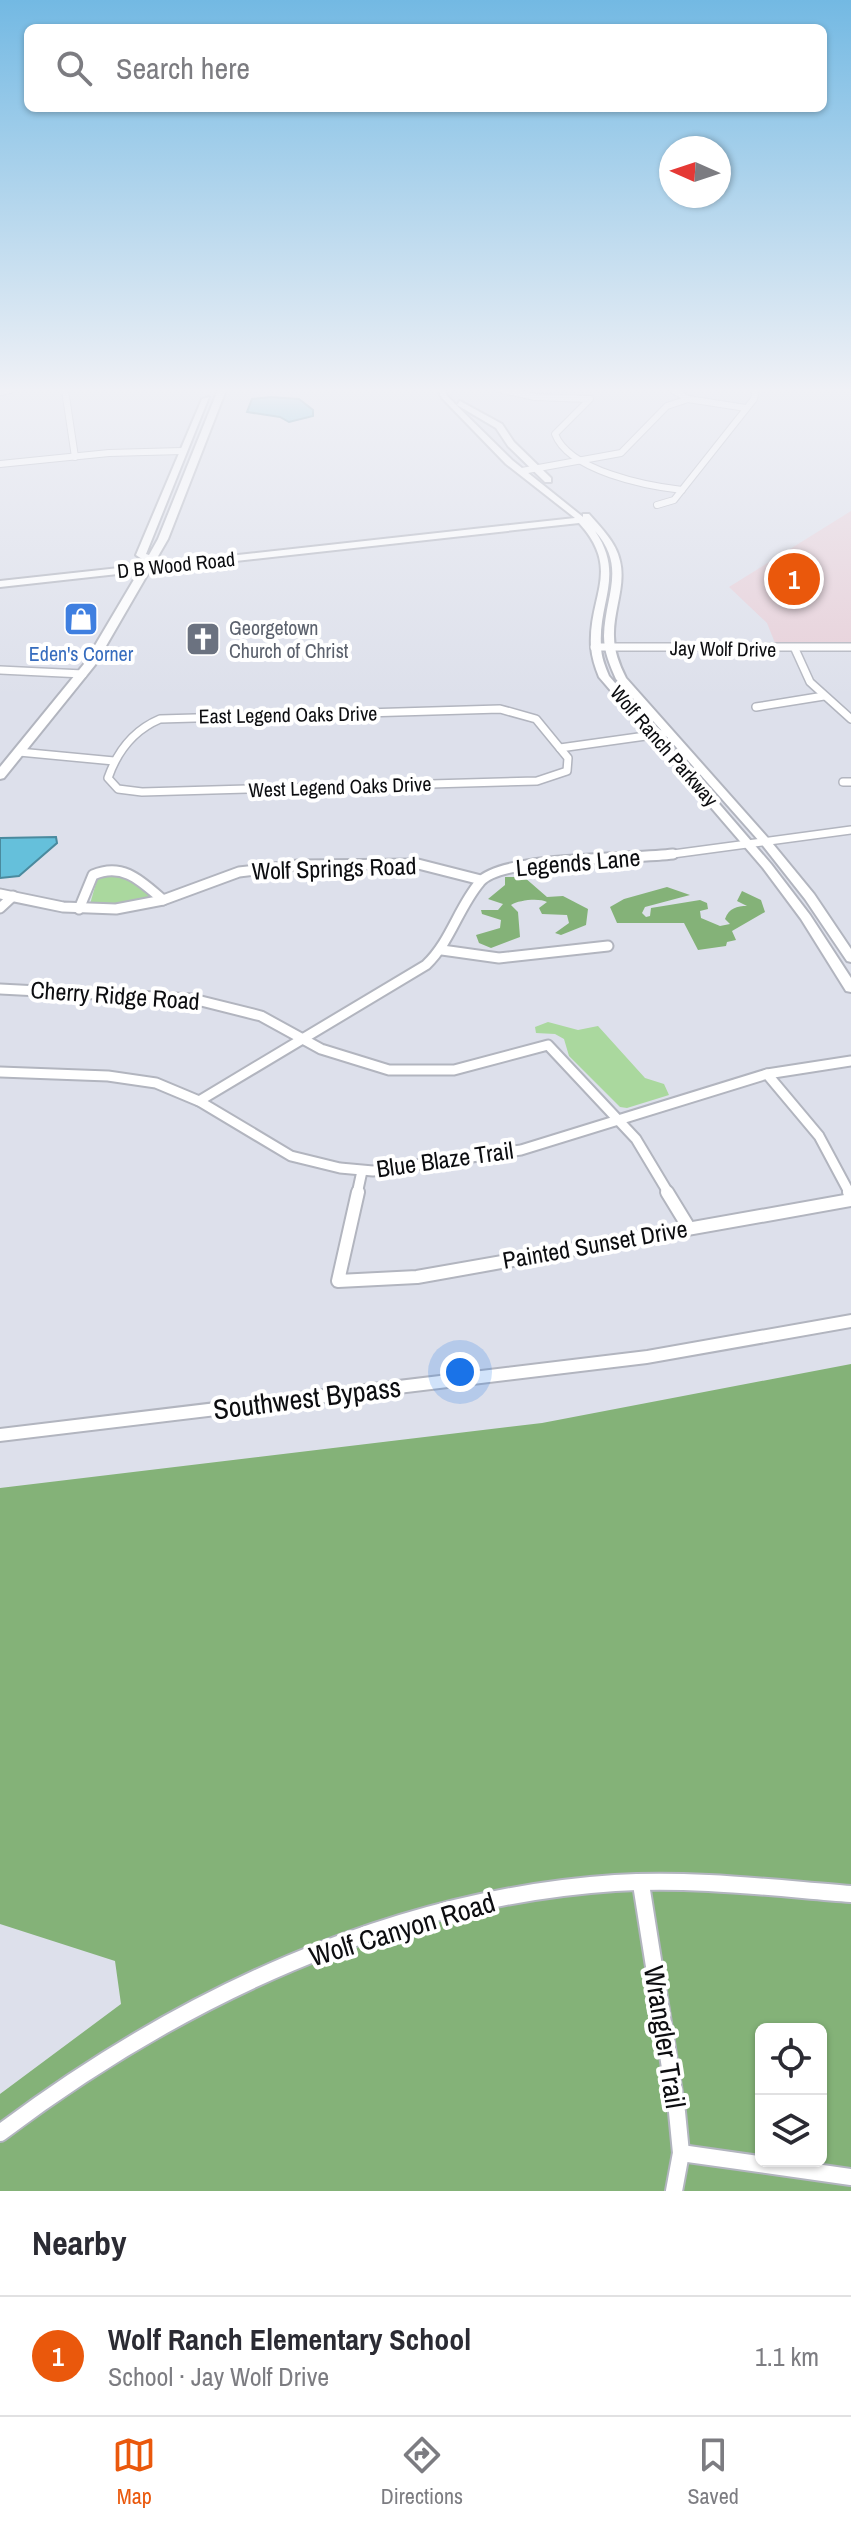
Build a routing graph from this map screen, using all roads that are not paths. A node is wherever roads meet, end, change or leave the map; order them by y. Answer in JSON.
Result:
{"nodes":[{"id":1,"x":166,"y":492,"type":"edge"},
{"id":2,"x":182,"y":492,"type":"edge"},
{"id":3,"x":549,"y":492,"type":"edge"},
{"id":4,"x":558,"y":492,"type":"edge"},
{"id":5,"x":680,"y":492,"type":"edge"},
{"id":6,"x":657,"y":505,"type":"dead end"},
{"id":7,"x":584,"y":520,"type":"junction"},
{"id":8,"x":147,"y":563,"type":"junction"},
{"id":9,"x":0,"y":584,"type":"edge"},
{"id":10,"x":594,"y":647,"type":"junction"},
{"id":11,"x":851,"y":647,"type":"edge"},
{"id":12,"x":609,"y":648,"type":"junction"},
{"id":13,"x":795,"y":649,"type":"junction"},
{"id":14,"x":0,"y":670,"type":"edge"},
{"id":15,"x":83,"y":674,"type":"junction"},
{"id":16,"x":824,"y":696,"type":"junction"},
{"id":17,"x":756,"y":707,"type":"dead end"},
{"id":18,"x":851,"y":719,"type":"edge"},
{"id":19,"x":667,"y":733,"type":"junction"},
{"id":20,"x":652,"y":735,"type":"junction"},
{"id":21,"x":560,"y":748,"type":"junction"},
{"id":22,"x":19,"y":752,"type":"junction"},
{"id":23,"x":114,"y":761,"type":"junction"},
{"id":24,"x":0,"y":775,"type":"edge"},
{"id":25,"x":851,"y":830,"type":"edge"},
{"id":26,"x":764,"y":840,"type":"junction"},
{"id":27,"x":748,"y":843,"type":"junction"},
{"id":28,"x":481,"y":880,"type":"junction"},
{"id":29,"x":0,"y":894,"type":"edge"},
{"id":30,"x":13,"y":896,"type":"junction"},
{"id":31,"x":163,"y":900,"type":"junction"},
{"id":32,"x":0,"y":908,"type":"edge"},
{"id":33,"x":79,"y":909,"type":"junction"},
{"id":34,"x":608,"y":946,"type":"dead end"},
{"id":35,"x":442,"y":950,"type":"junction"},
{"id":36,"x":851,"y":958,"type":"edge"},
{"id":37,"x":851,"y":988,"type":"edge"},
{"id":38,"x":0,"y":989,"type":"edge"},
{"id":39,"x":303,"y":1038,"type":"junction"},
{"id":40,"x":851,"y":1061,"type":"edge"},
{"id":41,"x":0,"y":1072,"type":"edge"},
{"id":42,"x":767,"y":1074,"type":"junction"},
{"id":43,"x":199,"y":1101,"type":"junction"},
{"id":44,"x":617,"y":1120,"type":"junction"},
{"id":45,"x":362,"y":1171,"type":"junction"},
{"id":46,"x":851,"y":1198,"type":"edge"},
{"id":47,"x":689,"y":1228,"type":"junction"},
{"id":48,"x":851,"y":1321,"type":"edge"},
{"id":49,"x":0,"y":1435,"type":"edge"},
{"id":50,"x":641,"y":1884,"type":"junction"},
{"id":51,"x":851,"y":1894,"type":"edge"},
{"id":52,"x":0,"y":2133,"type":"edge"},
{"id":53,"x":681,"y":2153,"type":"junction"},
{"id":54,"x":851,"y":2177,"type":"edge"},
{"id":55,"x":674,"y":2191,"type":"edge"}],
"edges":[{"from":1,"to":8,"type":"main road"},
{"from":2,"to":8,"type":"main road"},
{"from":3,"to":7,"type":"street","name":"Wolf Ranch Parkway"},
{"from":4,"to":7,"type":"street","name":"Wolf Ranch Parkway"},
{"from":5,"to":6,"type":"street"},
{"from":7,"to":8,"type":"street","name":"D B Wood Road"},
{"from":7,"to":10,"type":"street","name":"Wolf Ranch Parkway"},
{"from":7,"to":12,"type":"street","name":"Wolf Ranch Parkway"},
{"from":8,"to":9,"type":"street","name":"D B Wood Road"},
{"from":8,"to":15,"type":"main road"},
{"from":10,"to":12,"type":"street","name":"Jay Wolf Drive"},
{"from":10,"to":20,"type":"street","name":"Wolf Ranch Parkway"},
{"from":11,"to":13,"type":"street","name":"Jay Wolf Drive"},
{"from":12,"to":13,"type":"street","name":"Jay Wolf Drive"},
{"from":12,"to":19,"type":"street","name":"Wolf Ranch Parkway"},
{"from":13,"to":16,"type":"street"},
{"from":14,"to":15,"type":"street"},
{"from":15,"to":22,"type":"main road"},
{"from":16,"to":17,"type":"street"},
{"from":16,"to":18,"type":"street"},
{"from":19,"to":20,"type":"street"},
{"from":19,"to":26,"type":"street","name":"Wolf Ranch Parkway"},
{"from":20,"to":21,"type":"street"},
{"from":20,"to":27,"type":"street","name":"Wolf Ranch Parkway"},
{"from":21,"to":23,"type":"street","name":"East Legend Oaks Drive"},
{"from":21,"to":23,"type":"street","name":"West Legend Oaks Drive"},
{"from":22,"to":23,"type":"street"},
{"from":22,"to":24,"type":"main road"},
{"from":25,"to":26,"type":"street","name":"Legends Lane"},
{"from":26,"to":27,"type":"street","name":"Legends Lane"},
{"from":26,"to":36,"type":"street","name":"Wolf Ranch Parkway"},
{"from":27,"to":28,"type":"street","name":"Legends Lane"},
{"from":27,"to":37,"type":"street","name":"Wolf Ranch Parkway"},
{"from":28,"to":31,"type":"street","name":"Wolf Springs Road"},
{"from":28,"to":35,"type":"street"},
{"from":29,"to":30,"type":"street","name":"Wolf Springs Road"},
{"from":30,"to":32,"type":"street"},
{"from":30,"to":33,"type":"street","name":"Wolf Springs Road"},
{"from":31,"to":33,"type":"street","name":"Wolf Springs Road"},
{"from":31,"to":33,"type":"street"},
{"from":34,"to":35,"type":"street"},
{"from":35,"to":39,"type":"street"},
{"from":38,"to":39,"type":"street","name":"Cherry Ridge Road"},
{"from":39,"to":43,"type":"street"},
{"from":39,"to":44,"type":"street","name":"Cherry Ridge Road"},
{"from":40,"to":42,"type":"street","name":"Blue Blaze Trail"},
{"from":41,"to":43,"type":"street","name":"Blue Blaze Trail"},
{"from":42,"to":44,"type":"street","name":"Blue Blaze Trail"},
{"from":42,"to":46,"type":"street"},
{"from":43,"to":45,"type":"street","name":"Blue Blaze Trail"},
{"from":44,"to":45,"type":"street","name":"Blue Blaze Trail"},
{"from":44,"to":47,"type":"street"},
{"from":45,"to":47,"type":"street","name":"Painted Sunset Drive"},
{"from":46,"to":47,"type":"street","name":"Painted Sunset Drive"},
{"from":48,"to":49,"type":"street","name":"Southwest Bypass"},
{"from":50,"to":51,"type":"street","name":"Wolf Canyon Road"},
{"from":50,"to":52,"type":"street","name":"Wolf Canyon Road"},
{"from":50,"to":53,"type":"street","name":"Wrangler Trail"},
{"from":53,"to":54,"type":"street"},
{"from":53,"to":55,"type":"street","name":"Wrangler Trail"}]}
